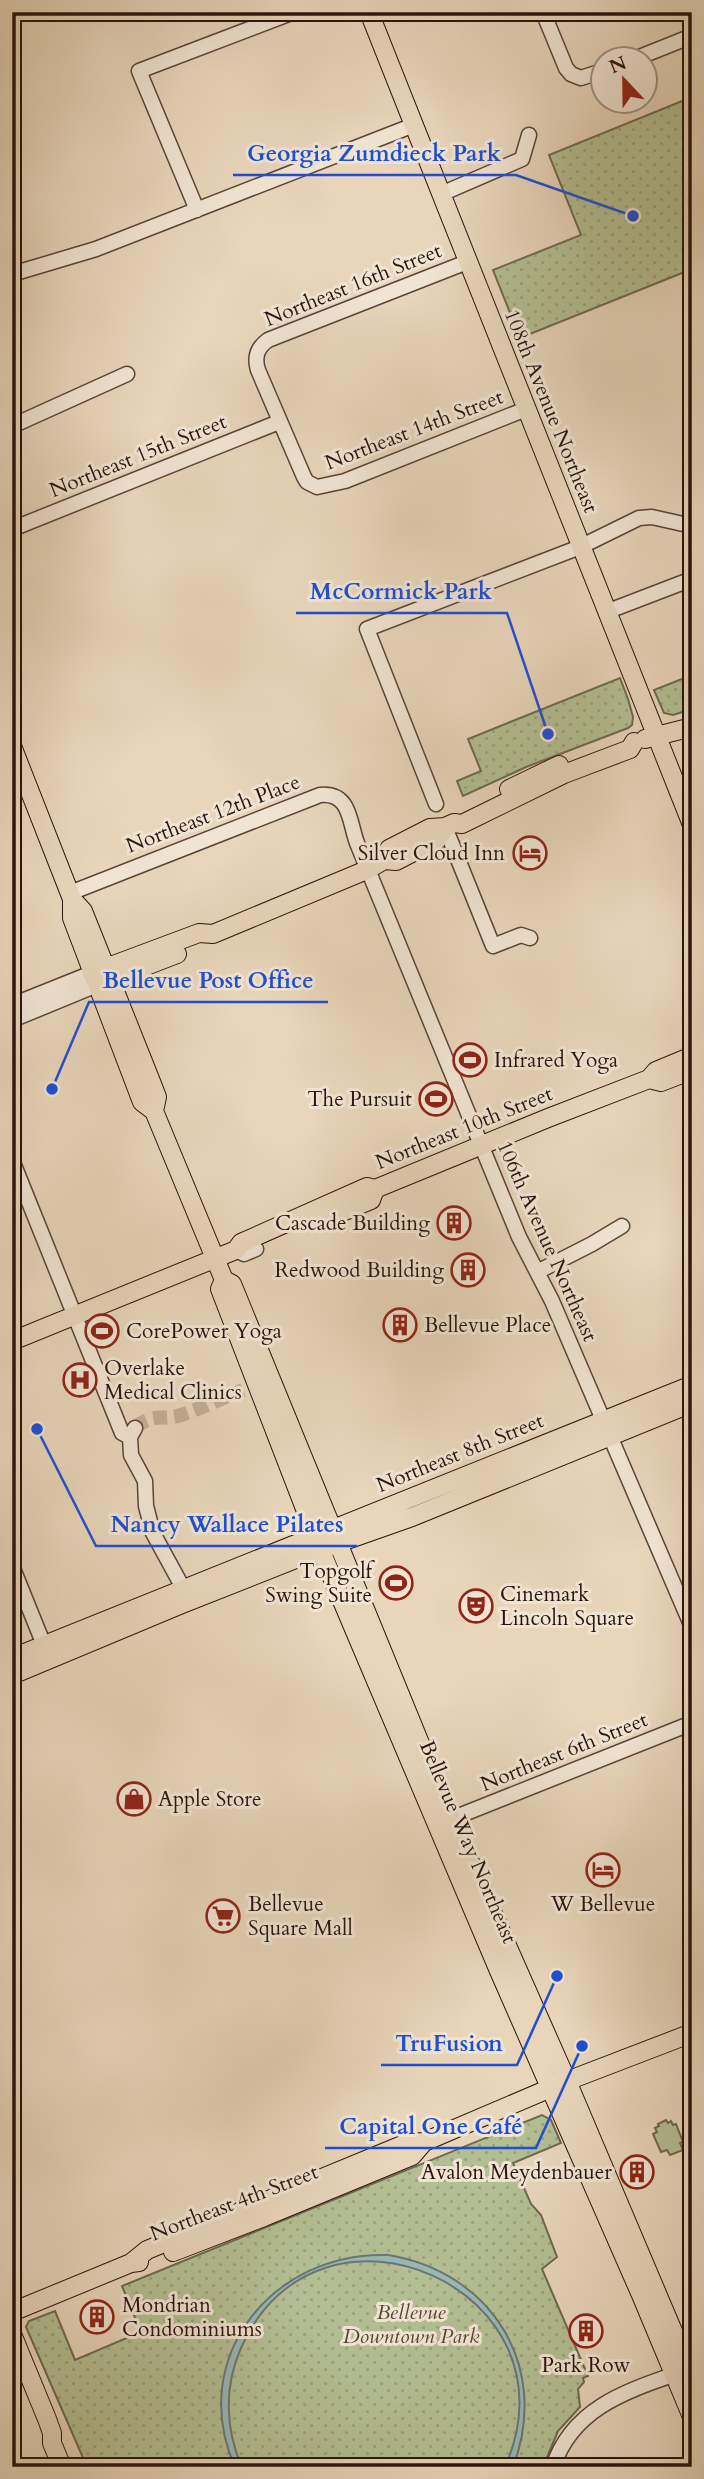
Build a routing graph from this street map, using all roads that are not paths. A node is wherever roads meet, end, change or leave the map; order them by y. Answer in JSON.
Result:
{"nodes":[{"id":1,"x":294,"y":12,"type":"edge"},
{"id":2,"x":369,"y":12,"type":"edge"},
{"id":3,"x":543,"y":12,"type":"edge"},
{"id":4,"x":692,"y":36,"type":"edge"},
{"id":5,"x":658,"y":50,"type":"edge"},
{"id":6,"x":588,"y":76,"type":"edge"},
{"id":7,"x":414,"y":125,"type":"junction"},
{"id":8,"x":529,"y":135,"type":"dead end"},
{"id":9,"x":441,"y":194,"type":"junction"},
{"id":10,"x":197,"y":210,"type":"junction"},
{"id":11,"x":467,"y":262,"type":"junction"},
{"id":12,"x":12,"y":274,"type":"edge"},
{"id":13,"x":127,"y":374,"type":"dead end"},
{"id":14,"x":526,"y":409,"type":"junction"},
{"id":15,"x":279,"y":422,"type":"junction"},
{"id":16,"x":12,"y":426,"type":"edge"},
{"id":17,"x":692,"y":526,"type":"edge"},
{"id":18,"x":12,"y":529,"type":"edge"},
{"id":19,"x":580,"y":547,"type":"junction"},
{"id":20,"x":692,"y":579,"type":"edge"},
{"id":21,"x":606,"y":612,"type":"junction"},
{"id":22,"x":692,"y":727,"type":"edge"},
{"id":23,"x":656,"y":737,"type":"junction"},
{"id":24,"x":12,"y":746,"type":"edge"},
{"id":25,"x":436,"y":804,"type":"dead end"},
{"id":26,"x":450,"y":825,"type":"junction"},
{"id":27,"x":692,"y":825,"type":"edge"},
{"id":28,"x":377,"y":865,"type":"junction"},
{"id":29,"x":71,"y":896,"type":"junction"},
{"id":30,"x":530,"y":938,"type":"dead end"},
{"id":31,"x":101,"y":977,"type":"junction"},
{"id":32,"x":12,"y":1004,"type":"edge"},
{"id":33,"x":12,"y":1020,"type":"edge"},
{"id":34,"x":692,"y":1056,"type":"edge"},
{"id":35,"x":692,"y":1070,"type":"edge"},
{"id":36,"x":649,"y":1079,"type":"junction"},
{"id":37,"x":481,"y":1145,"type":"junction"},
{"id":38,"x":12,"y":1160,"type":"edge"},
{"id":39,"x":374,"y":1189,"type":"junction"},
{"id":40,"x":622,"y":1226,"type":"dead end"},
{"id":41,"x":256,"y":1249,"type":"joint"},
{"id":42,"x":236,"y":1250,"type":"junction"},
{"id":43,"x":215,"y":1258,"type":"junction"},
{"id":44,"x":537,"y":1272,"type":"junction"},
{"id":45,"x":224,"y":1280,"type":"junction"},
{"id":46,"x":74,"y":1316,"type":"junction"},
{"id":47,"x":12,"y":1341,"type":"edge"},
{"id":48,"x":692,"y":1385,"type":"edge"},
{"id":49,"x":692,"y":1403,"type":"edge"},
{"id":50,"x":606,"y":1428,"type":"junction"},
{"id":51,"x":327,"y":1539,"type":"junction"},
{"id":52,"x":12,"y":1566,"type":"edge"},
{"id":53,"x":183,"y":1588,"type":"junction"},
{"id":54,"x":692,"y":1627,"type":"edge"},
{"id":55,"x":47,"y":1652,"type":"junction"},
{"id":56,"x":12,"y":1658,"type":"edge"},
{"id":57,"x":12,"y":1675,"type":"edge"},
{"id":58,"x":383,"y":1698,"type":"junction"},
{"id":59,"x":692,"y":1723,"type":"edge"},
{"id":60,"x":419,"y":1740,"type":"junction"},
{"id":61,"x":451,"y":1819,"type":"junction"},
{"id":62,"x":692,"y":2033,"type":"edge"},
{"id":63,"x":567,"y":2081,"type":"junction"},
{"id":64,"x":549,"y":2089,"type":"junction"},
{"id":65,"x":12,"y":2312,"type":"edge"},
{"id":66,"x":12,"y":2334,"type":"edge"},
{"id":67,"x":687,"y":2372,"type":"edge"},
{"id":68,"x":692,"y":2417,"type":"edge"},
{"id":69,"x":52,"y":2433,"type":"junction"},
{"id":70,"x":62,"y":2467,"type":"edge"},
{"id":71,"x":73,"y":2467,"type":"edge"},
{"id":72,"x":553,"y":2467,"type":"edge"}],
"edges":[{"from":1,"to":10,"type":"street"},
{"from":2,"to":7,"type":"main road","name":"108th Avenue Northeast"},
{"from":3,"to":6,"type":"street"},
{"from":4,"to":5,"type":"street"},
{"from":7,"to":9,"type":"main road","name":"108th Avenue Northeast"},
{"from":7,"to":10,"type":"street"},
{"from":8,"to":9,"type":"street"},
{"from":9,"to":11,"type":"main road","name":"108th Avenue Northeast"},
{"from":10,"to":12,"type":"street"},
{"from":11,"to":14,"type":"main road","name":"108th Avenue Northeast"},
{"from":11,"to":15,"type":"street","name":"Northeast 16th Street"},
{"from":13,"to":16,"type":"street"},
{"from":14,"to":15,"type":"street","name":"Northeast 14th Street"},
{"from":14,"to":19,"type":"main road","name":"108th Avenue Northeast"},
{"from":15,"to":18,"type":"street","name":"Northeast 15th Street"},
{"from":17,"to":19,"type":"street"},
{"from":19,"to":21,"type":"main road","name":"108th Avenue Northeast"},
{"from":19,"to":25,"type":"street"},
{"from":20,"to":21,"type":"street"},
{"from":21,"to":23,"type":"main road","name":"108th Avenue Northeast"},
{"from":22,"to":23,"type":"main road"},
{"from":23,"to":26,"type":"main road"},
{"from":23,"to":27,"type":"main road","name":"108th Avenue Northeast"},
{"from":24,"to":29,"type":"main road","name":"Bellevue Way Northeast"},
{"from":26,"to":28,"type":"main road"},
{"from":26,"to":30,"type":"street"},
{"from":28,"to":29,"type":"street","name":"Northeast 12th Place"},
{"from":28,"to":31,"type":"main road"},
{"from":28,"to":37,"type":"street","name":"106th Avenue Northeast"},
{"from":29,"to":31,"type":"main road","name":"Bellevue Way Northeast"},
{"from":31,"to":32,"type":"street"},
{"from":31,"to":33,"type":"street"},
{"from":31,"to":43,"type":"main road","name":"Bellevue Way Northeast"},
{"from":34,"to":36,"type":"main road","name":"Northeast 10th Street"},
{"from":35,"to":36,"type":"main road","name":"Northeast 10th Street"},
{"from":36,"to":37,"type":"main road","name":"Northeast 10th Street"},
{"from":37,"to":39,"type":"main road","name":"Northeast 10th Street"},
{"from":37,"to":44,"type":"street","name":"106th Avenue Northeast"},
{"from":38,"to":46,"type":"street"},
{"from":39,"to":41,"type":"main road","name":"Northeast 10th Street"},
{"from":39,"to":42,"type":"main road","name":"Northeast 10th Street"},
{"from":40,"to":44,"type":"street"},
{"from":41,"to":42,"type":"street","name":"Northeast 10th Street"},
{"from":42,"to":43,"type":"main road","name":"Northeast 10th Street"},
{"from":43,"to":45,"type":"main road","name":"Bellevue Way Northeast"},
{"from":43,"to":46,"type":"main road","name":"Northeast 10th Street"},
{"from":44,"to":50,"type":"street","name":"106th Avenue Northeast"},
{"from":45,"to":51,"type":"main road","name":"Bellevue Way Northeast"},
{"from":45,"to":51,"type":"main road","name":"Bellevue Way Northeast"},
{"from":46,"to":47,"type":"main road","name":"Northeast 10th Street"},
{"from":46,"to":53,"type":"street"},
{"from":48,"to":50,"type":"main road","name":"Northeast 8th Street"},
{"from":49,"to":50,"type":"main road","name":"Northeast 8th Street"},
{"from":50,"to":51,"type":"main road","name":"Northeast 8th Street"},
{"from":50,"to":54,"type":"street","name":"106th Avenue Northeast"},
{"from":51,"to":53,"type":"main road","name":"Northeast 8th Street"},
{"from":51,"to":55,"type":"main road","name":"Northeast 8th Street"},
{"from":51,"to":58,"type":"main road","name":"Bellevue Way Northeast"},
{"from":51,"to":60,"type":"main road","name":"Bellevue Way Northeast"},
{"from":52,"to":55,"type":"street"},
{"from":53,"to":55,"type":"main road","name":"Northeast 8th Street"},
{"from":55,"to":56,"type":"main road","name":"Northeast 8th Street"},
{"from":55,"to":57,"type":"main road","name":"Northeast 8th Street"},
{"from":58,"to":60,"type":"main road"},
{"from":58,"to":64,"type":"main road","name":"Bellevue Way Northeast"},
{"from":59,"to":61,"type":"street","name":"Northeast 6th Street"},
{"from":60,"to":61,"type":"main road","name":"Bellevue Way Northeast"},
{"from":61,"to":63,"type":"main road","name":"Bellevue Way Northeast"},
{"from":62,"to":63,"type":"main road","name":"Northeast 4th Street"},
{"from":63,"to":64,"type":"main road","name":"Northeast 4th Street"},
{"from":63,"to":67,"type":"main road","name":"Bellevue Way Northeast"},
{"from":64,"to":65,"type":"main road","name":"Northeast 4th Street"},
{"from":64,"to":67,"type":"main road","name":"Bellevue Way Northeast"},
{"from":66,"to":69,"type":"main road"},
{"from":67,"to":68,"type":"main road","name":"Bellevue Way Northeast"},
{"from":67,"to":72,"type":"street"},
{"from":69,"to":70,"type":"main road"},
{"from":69,"to":71,"type":"main road"}]}
